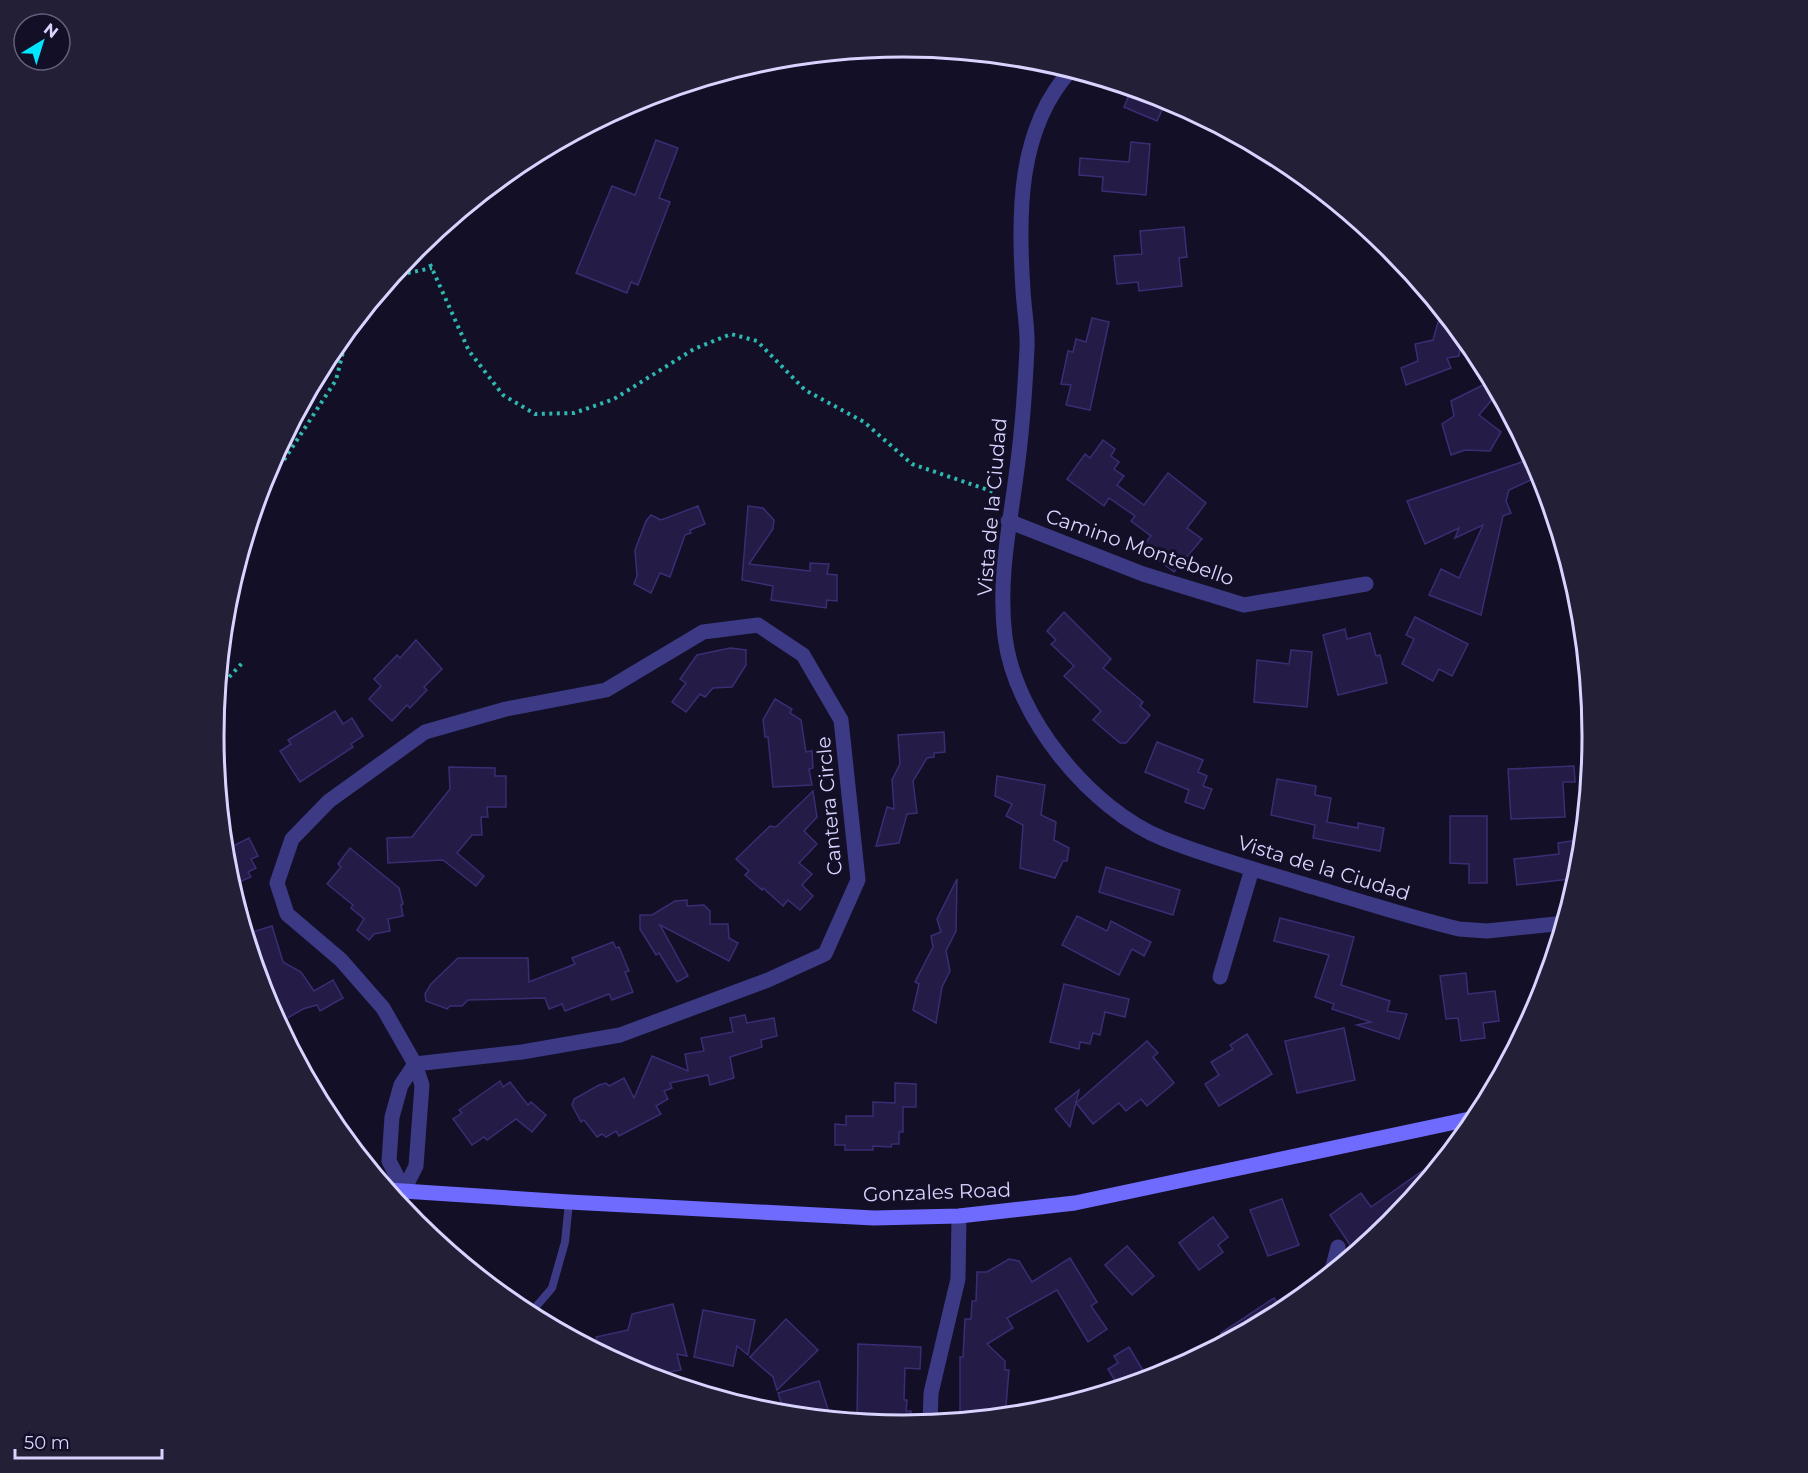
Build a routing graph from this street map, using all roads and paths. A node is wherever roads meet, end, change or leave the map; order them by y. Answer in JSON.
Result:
{"nodes":[{"id":1,"x":1066,"y":77,"type":"edge"},
{"id":2,"x":409,"y":272,"type":"edge"},
{"id":3,"x":342,"y":354,"type":"edge"},
{"id":4,"x":284,"y":460,"type":"dead end"},
{"id":5,"x":1012,"y":498,"type":"junction"},
{"id":6,"x":1008,"y":521,"type":"junction"},
{"id":7,"x":1366,"y":584,"type":"dead end"},
{"id":8,"x":244,"y":661,"type":"dead end"},
{"id":9,"x":227,"y":679,"type":"edge"},
{"id":10,"x":1252,"y":869,"type":"junction"},
{"id":11,"x":1556,"y":924,"type":"edge"},
{"id":12,"x":1220,"y":977,"type":"dead end"},
{"id":13,"x":415,"y":1064,"type":"junction"},
{"id":14,"x":1465,"y":1120,"type":"edge"},
{"id":15,"x":398,"y":1190,"type":"edge"},
{"id":16,"x":404,"y":1190,"type":"junction"},
{"id":17,"x":569,"y":1202,"type":"junction"},
{"id":18,"x":959,"y":1216,"type":"junction"},
{"id":19,"x":1338,"y":1247,"type":"dead end"},
{"id":20,"x":1334,"y":1262,"type":"edge"},
{"id":21,"x":536,"y":1307,"type":"edge"},
{"id":22,"x":930,"y":1415,"type":"edge"}],
"edges":[{"from":1,"to":5,"type":"street","name":"Vista de la Ciudad"},
{"from":2,"to":5,"type":"path"},
{"from":3,"to":4,"type":"path"},
{"from":5,"to":6,"type":"street","name":"Vista de la Ciudad"},
{"from":6,"to":7,"type":"street","name":"Camino Montebello"},
{"from":6,"to":10,"type":"street","name":"Vista de la Ciudad"},
{"from":8,"to":9,"type":"path"},
{"from":10,"to":11,"type":"street","name":"Vista de la Ciudad"},
{"from":10,"to":12,"type":"street"},
{"from":13,"to":13,"type":"street","name":"Cantera Circle"},
{"from":13,"to":16,"type":"street","name":"Cantera Circle"},
{"from":13,"to":16,"type":"street"},
{"from":14,"to":18,"type":"street","name":"Gonzales Road"},
{"from":15,"to":16,"type":"street","name":"Gonzales Road"},
{"from":16,"to":17,"type":"street","name":"Gonzales Road"},
{"from":17,"to":18,"type":"street","name":"Gonzales Road"},
{"from":17,"to":21,"type":"lane"},
{"from":18,"to":22,"type":"street"},
{"from":19,"to":20,"type":"street"}]}
